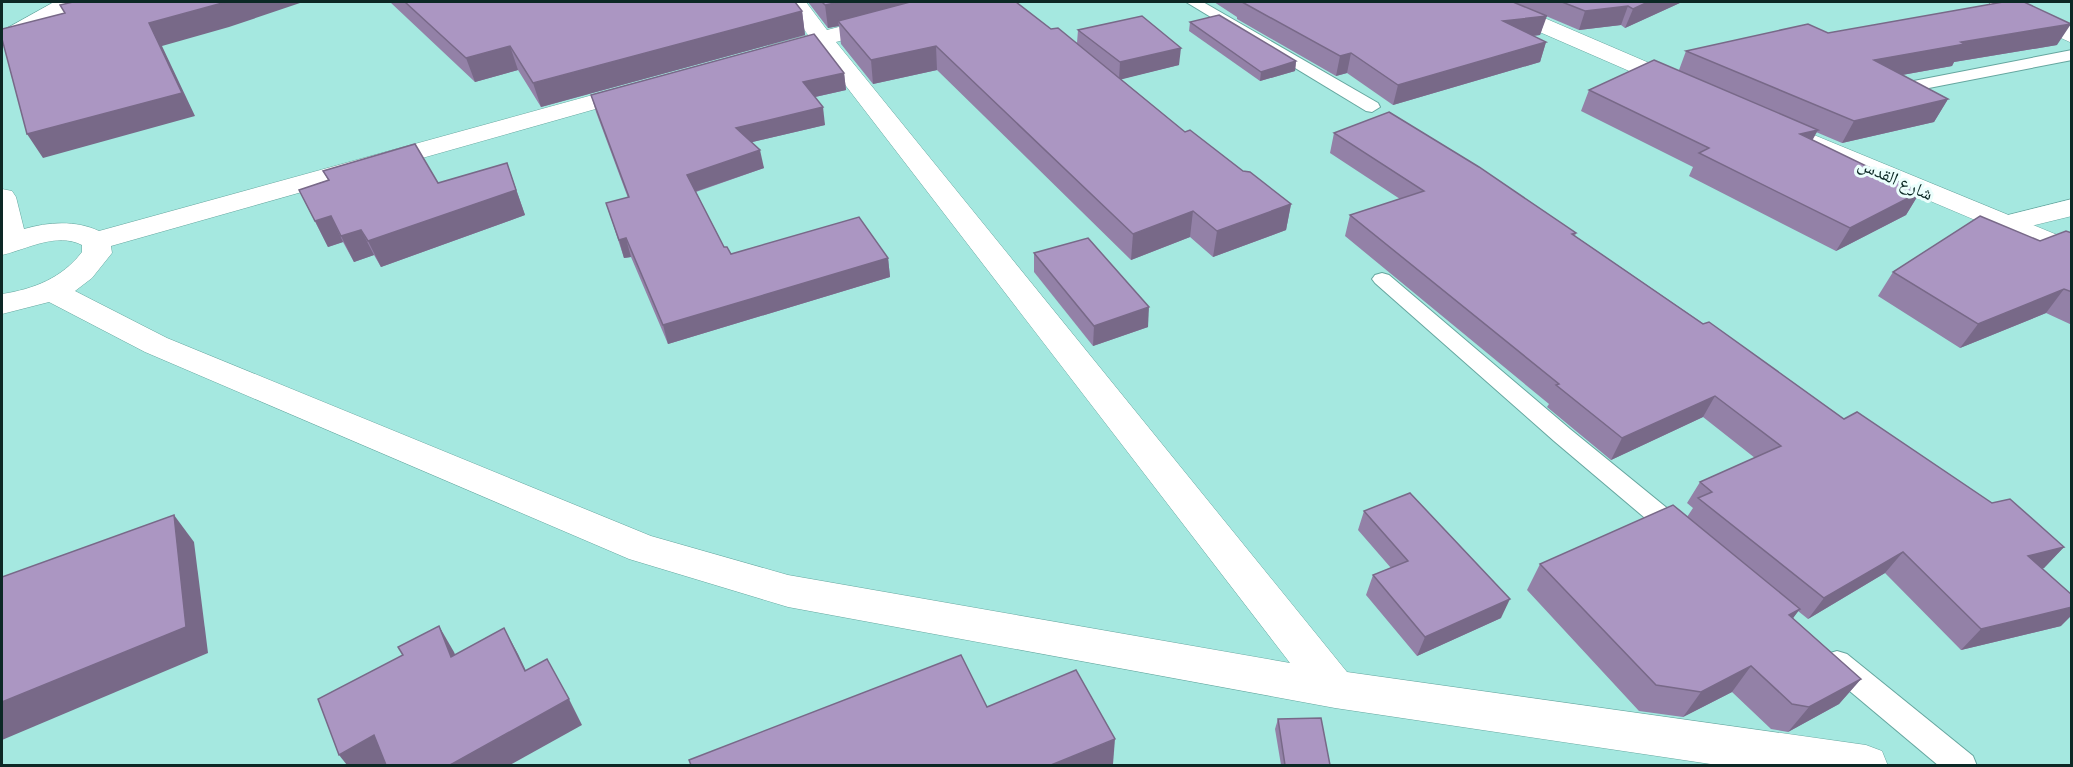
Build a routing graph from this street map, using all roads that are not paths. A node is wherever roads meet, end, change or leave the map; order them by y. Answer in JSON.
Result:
{"nodes":[{"id":1,"x":69,"y":2,"type":"edge"},
{"id":2,"x":795,"y":2,"type":"edge"},
{"id":3,"x":958,"y":2,"type":"edge"},
{"id":4,"x":1193,"y":2,"type":"edge"},
{"id":5,"x":1490,"y":2,"type":"edge"},
{"id":6,"x":2005,"y":9,"type":"edge"},
{"id":7,"x":2072,"y":36,"type":"edge"},
{"id":8,"x":821,"y":38,"type":"junction"},
{"id":9,"x":2,"y":40,"type":"edge"},
{"id":10,"x":2072,"y":55,"type":"edge"},
{"id":11,"x":752,"y":58,"type":"edge"},
{"id":12,"x":660,"y":83,"type":"edge"},
{"id":13,"x":1893,"y":90,"type":"edge"},
{"id":14,"x":1701,"y":94,"type":"edge"},
{"id":15,"x":1372,"y":107,"type":"dead end"},
{"id":16,"x":1787,"y":131,"type":"edge"},
{"id":17,"x":2,"y":197,"type":"edge"},
{"id":18,"x":2072,"y":207,"type":"edge"},
{"id":19,"x":2002,"y":225,"type":"junction"},
{"id":20,"x":96,"y":241,"type":"junction"},
{"id":21,"x":7,"y":243,"type":"edge"},
{"id":22,"x":2072,"y":252,"type":"edge"},
{"id":23,"x":1382,"y":279,"type":"dead end"},
{"id":24,"x":50,"y":291,"type":"junction"},
{"id":25,"x":2,"y":304,"type":"edge"},
{"id":26,"x":1698,"y":548,"type":"edge"},
{"id":27,"x":1816,"y":645,"type":"edge"},
{"id":28,"x":1335,"y":689,"type":"junction"},
{"id":29,"x":1866,"y":765,"type":"edge"},
{"id":30,"x":1962,"y":765,"type":"edge"}],
"edges":[{"from":1,"to":9,"type":"street"},
{"from":2,"to":8,"type":"street"},
{"from":3,"to":8,"type":"street"},
{"from":4,"to":15,"type":"lane"},
{"from":5,"to":14,"type":"street"},
{"from":6,"to":7,"type":"street"},
{"from":8,"to":11,"type":"street"},
{"from":8,"to":28,"type":"street"},
{"from":10,"to":13,"type":"lane"},
{"from":12,"to":20,"type":"street"},
{"from":16,"to":19,"type":"street","name":"شارع القدس"},
{"from":17,"to":21,"type":"street"},
{"from":18,"to":19,"type":"street"},
{"from":19,"to":22,"type":"street","name":"شارع القدس"},
{"from":20,"to":21,"type":"street"},
{"from":20,"to":24,"type":"street"},
{"from":23,"to":26,"type":"lane"},
{"from":24,"to":25,"type":"street"},
{"from":24,"to":28,"type":"street"},
{"from":27,"to":30,"type":"lane"},
{"from":28,"to":29,"type":"street"}]}
